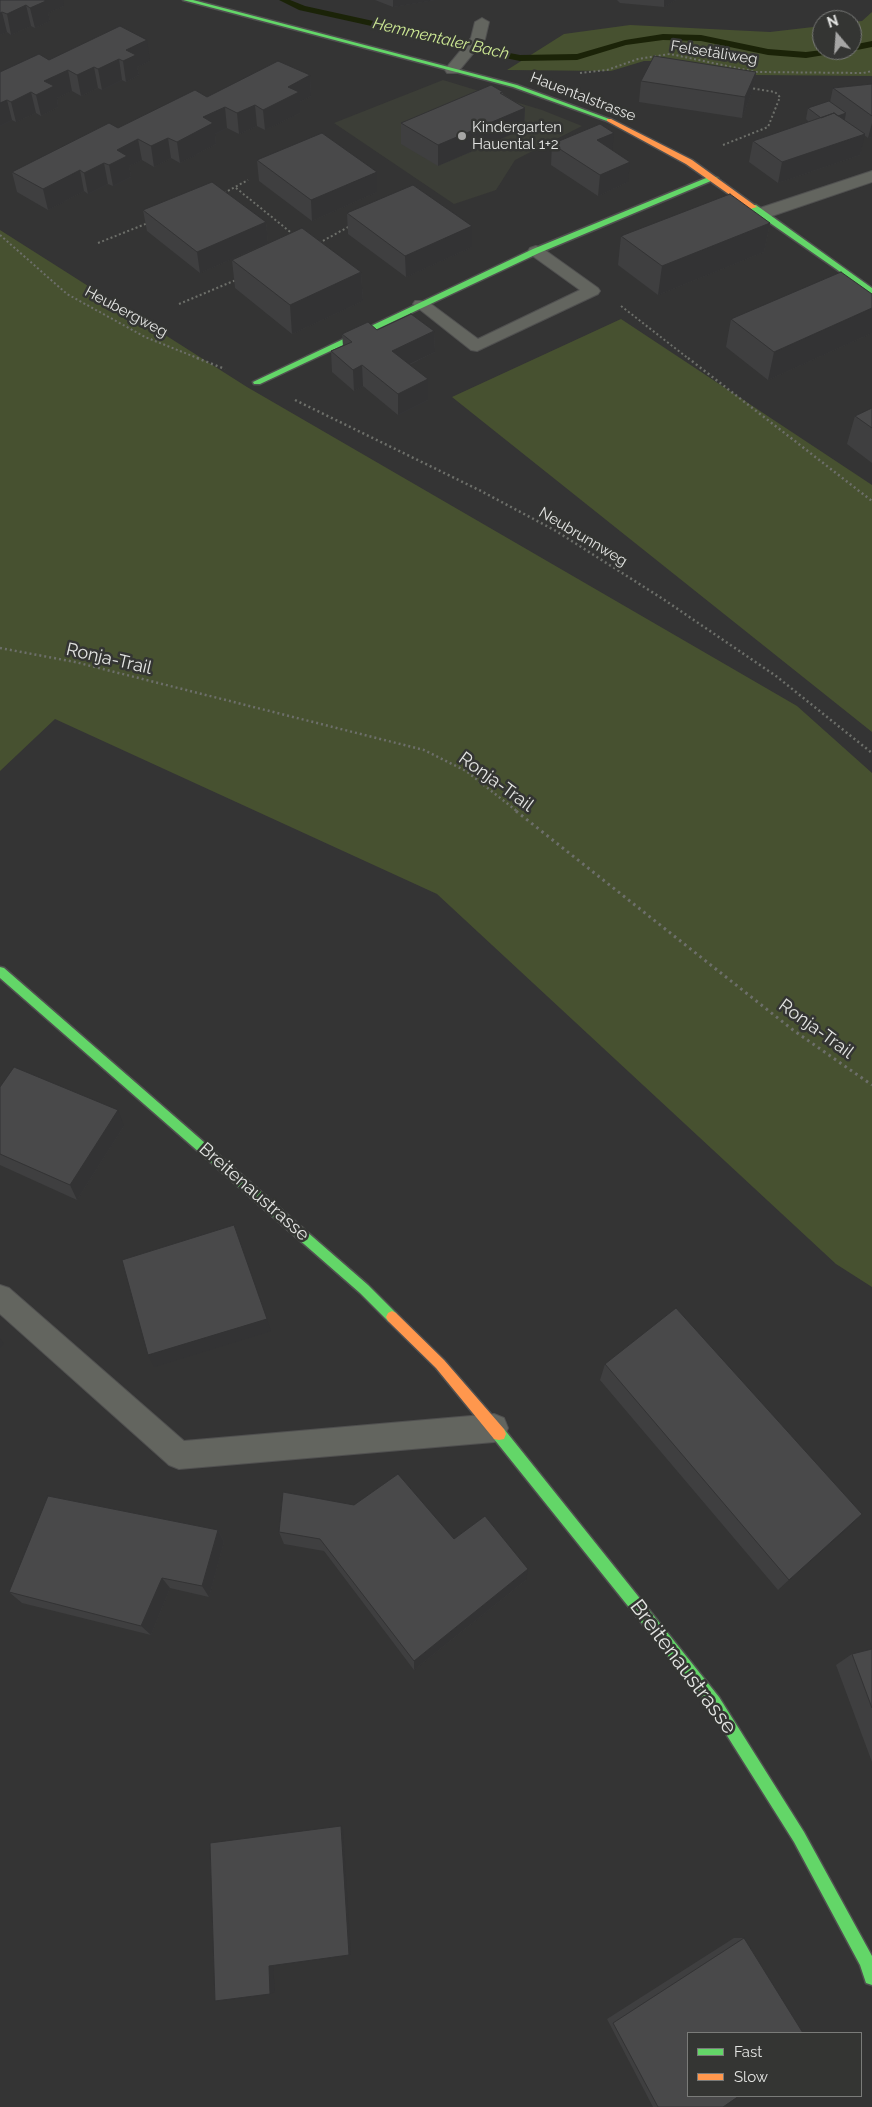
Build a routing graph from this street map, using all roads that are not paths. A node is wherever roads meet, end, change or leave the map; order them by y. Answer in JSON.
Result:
{"nodes":[{"id":1,"x":186,"y":0,"type":"edge"},
{"id":2,"x":482,"y":22,"type":"dead end"},
{"id":3,"x":452,"y":70,"type":"junction"},
{"id":4,"x":872,"y":176,"type":"edge"},
{"id":5,"x":714,"y":178,"type":"junction"},
{"id":6,"x":762,"y":214,"type":"junction"},
{"id":7,"x":536,"y":251,"type":"junction"},
{"id":8,"x":872,"y":292,"type":"edge"},
{"id":9,"x":422,"y":304,"type":"junction"},
{"id":10,"x":258,"y":382,"type":"road end"},
{"id":11,"x":0,"y":971,"type":"edge"},
{"id":12,"x":0,"y":1297,"type":"edge"},
{"id":13,"x":494,"y":1428,"type":"junction"},
{"id":14,"x":872,"y":1977,"type":"edge"}],
"edges":[{"from":1,"to":3,"type":"street","name":"Hauentalstrasse"},
{"from":2,"to":3,"type":"lane"},
{"from":3,"to":5,"type":"street","name":"Hauentalstrasse"},
{"from":4,"to":6,"type":"street"},
{"from":5,"to":6,"type":"street","name":"Hauentalstrasse"},
{"from":5,"to":7,"type":"street"},
{"from":6,"to":8,"type":"street","name":"Hauentalstrasse"},
{"from":7,"to":9,"type":"street"},
{"from":7,"to":9,"type":"lane"},
{"from":9,"to":10,"type":"street"},
{"from":11,"to":13,"type":"street","name":"Breitenaustrasse"},
{"from":12,"to":13,"type":"lane"},
{"from":13,"to":14,"type":"street","name":"Breitenaustrasse"}]}
